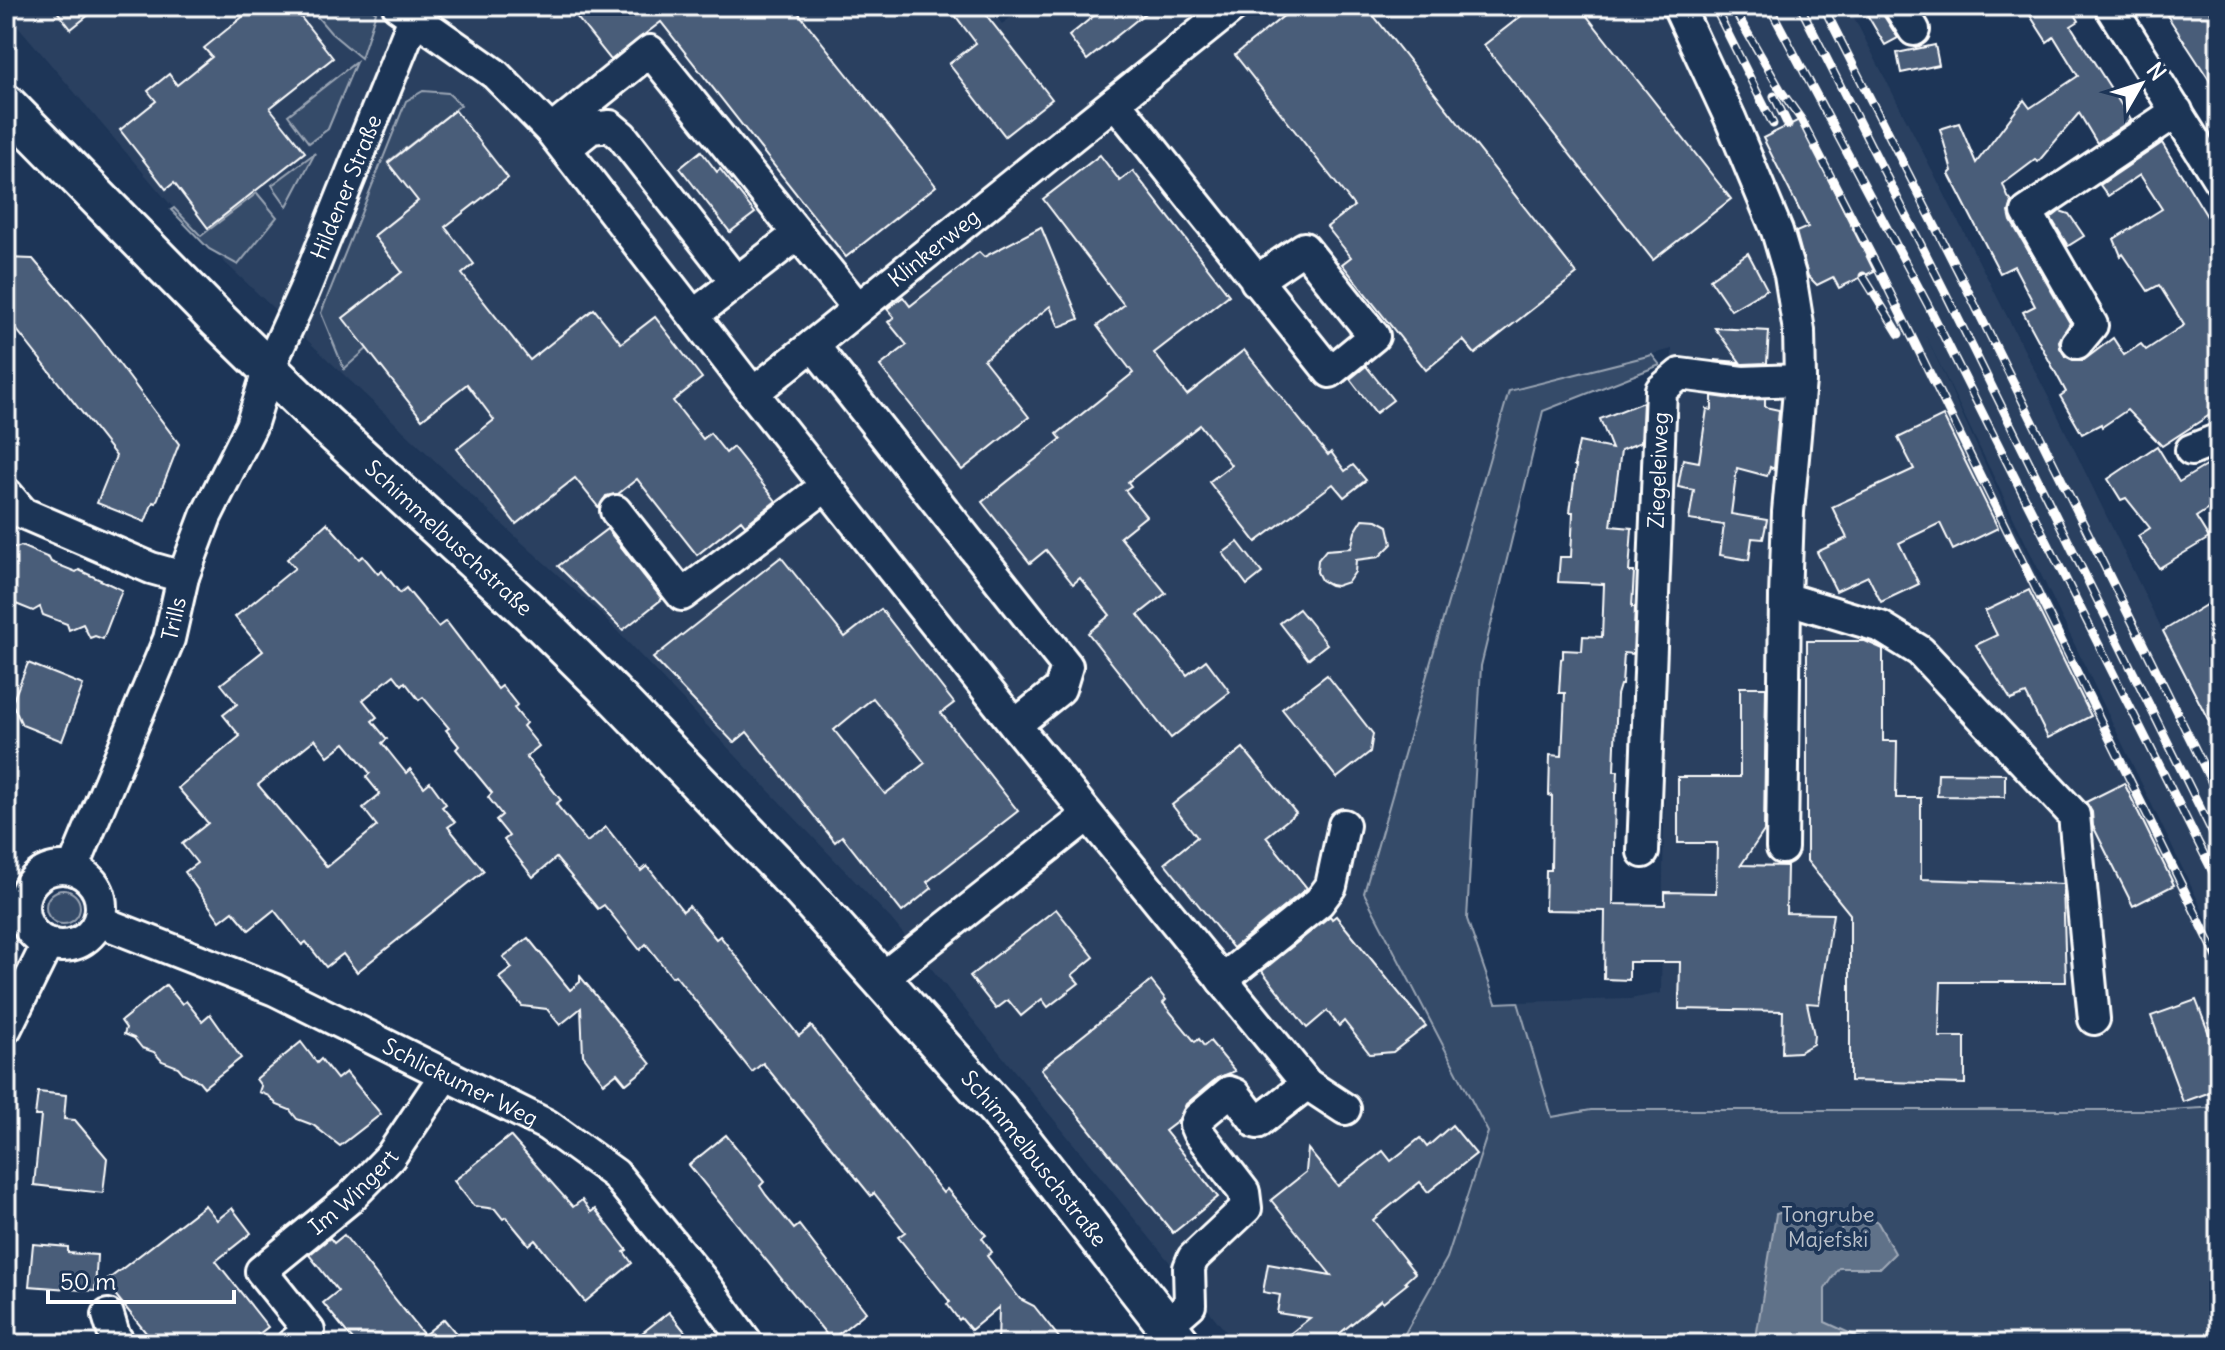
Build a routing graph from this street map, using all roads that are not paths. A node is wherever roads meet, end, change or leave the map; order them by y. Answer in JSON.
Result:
{"nodes":[{"id":1,"x":1234,"y":6,"type":"edge"},
{"id":2,"x":1678,"y":6,"type":"edge"},
{"id":3,"x":2110,"y":6,"type":"edge"},
{"id":4,"x":412,"y":10,"type":"edge"},
{"id":5,"x":1115,"y":102,"type":"junction"},
{"id":6,"x":6,"y":104,"type":"edge"},
{"id":7,"x":2177,"y":111,"type":"junction"},
{"id":8,"x":558,"y":140,"type":"junction"},
{"id":9,"x":2219,"y":180,"type":"edge"},
{"id":10,"x":798,"y":234,"type":"junction"},
{"id":11,"x":1256,"y":281,"type":"dead end"},
{"id":12,"x":736,"y":282,"type":"junction"},
{"id":13,"x":858,"y":308,"type":"junction"},
{"id":14,"x":694,"y":315,"type":"junction"},
{"id":15,"x":2077,"y":343,"type":"dead end"},
{"id":16,"x":813,"y":345,"type":"junction"},
{"id":17,"x":269,"y":368,"type":"junction"},
{"id":18,"x":1800,"y":380,"type":"junction"},
{"id":19,"x":753,"y":393,"type":"junction"},
{"id":20,"x":2219,"y":439,"type":"edge"},
{"id":21,"x":2191,"y":450,"type":"dead end"},
{"id":22,"x":826,"y":486,"type":"junction"},
{"id":23,"x":6,"y":493,"type":"edge"},
{"id":24,"x":616,"y":511,"type":"dead end"},
{"id":25,"x":183,"y":577,"type":"junction"},
{"id":26,"x":1785,"y":598,"type":"junction"},
{"id":27,"x":1015,"y":725,"type":"junction"},
{"id":28,"x":1087,"y":816,"type":"junction"},
{"id":29,"x":1344,"y":825,"type":"dead end"},
{"id":30,"x":1782,"y":848,"type":"dead end"},
{"id":31,"x":1643,"y":852,"type":"dead end"},
{"id":32,"x":73,"y":869,"type":"junction"},
{"id":33,"x":15,"y":891,"type":"edge"},
{"id":34,"x":99,"y":921,"type":"junction"},
{"id":35,"x":48,"y":943,"type":"junction"},
{"id":36,"x":882,"y":978,"type":"junction"},
{"id":37,"x":1222,"y":980,"type":"junction"},
{"id":38,"x":2094,"y":1019,"type":"dead end"},
{"id":39,"x":6,"y":1028,"type":"edge"},
{"id":40,"x":445,"y":1075,"type":"junction"},
{"id":41,"x":1307,"y":1084,"type":"junction"},
{"id":42,"x":1345,"y":1109,"type":"dead end"},
{"id":43,"x":108,"y":1315,"type":"dead end"},
{"id":44,"x":1174,"y":1335,"type":"edge"},
{"id":45,"x":307,"y":1340,"type":"edge"},
{"id":46,"x":120,"y":1344,"type":"edge"},
{"id":47,"x":748,"y":1344,"type":"edge"}],
"edges":[{"from":1,"to":5,"type":"street","name":"Klinkerweg"},
{"from":2,"to":18,"type":"street"},
{"from":3,"to":7,"type":"street"},
{"from":4,"to":8,"type":"street"},
{"from":4,"to":17,"type":"street","name":"Hildener Straße"},
{"from":5,"to":11,"type":"street"},
{"from":5,"to":13,"type":"street","name":"Klinkerweg"},
{"from":6,"to":17,"type":"main road","name":"Schimmelbuschstraße"},
{"from":7,"to":9,"type":"street"},
{"from":7,"to":15,"type":"street"},
{"from":8,"to":10,"type":"street"},
{"from":8,"to":12,"type":"street"},
{"from":8,"to":14,"type":"street"},
{"from":10,"to":12,"type":"street"},
{"from":10,"to":13,"type":"street"},
{"from":12,"to":14,"type":"street"},
{"from":13,"to":16,"type":"street","name":"Klinkerweg"},
{"from":14,"to":19,"type":"street"},
{"from":16,"to":19,"type":"street","name":"Klinkerweg"},
{"from":16,"to":27,"type":"street"},
{"from":17,"to":25,"type":"street","name":"Trills"},
{"from":17,"to":36,"type":"main road","name":"Schimmelbuschstraße"},
{"from":18,"to":26,"type":"street"},
{"from":18,"to":31,"type":"street","name":"Ziegeleiweg"},
{"from":19,"to":22,"type":"street"},
{"from":20,"to":21,"type":"street"},
{"from":22,"to":24,"type":"street"},
{"from":22,"to":27,"type":"street"},
{"from":23,"to":25,"type":"street"},
{"from":25,"to":32,"type":"street","name":"Trills"},
{"from":26,"to":30,"type":"street"},
{"from":26,"to":38,"type":"street"},
{"from":27,"to":28,"type":"street"},
{"from":28,"to":36,"type":"street"},
{"from":28,"to":37,"type":"street"},
{"from":29,"to":37,"type":"street"},
{"from":32,"to":33,"type":"street"},
{"from":32,"to":34,"type":"street"},
{"from":33,"to":35,"type":"street"},
{"from":34,"to":35,"type":"street"},
{"from":34,"to":40,"type":"street","name":"Schlickumer Weg"},
{"from":35,"to":39,"type":"street"},
{"from":36,"to":44,"type":"main road","name":"Schimmelbuschstraße"},
{"from":37,"to":41,"type":"street"},
{"from":40,"to":45,"type":"street","name":"Im Wingert"},
{"from":40,"to":47,"type":"street","name":"Schlickumer Weg"},
{"from":41,"to":42,"type":"street"},
{"from":41,"to":44,"type":"street"},
{"from":43,"to":46,"type":"street"}]}
